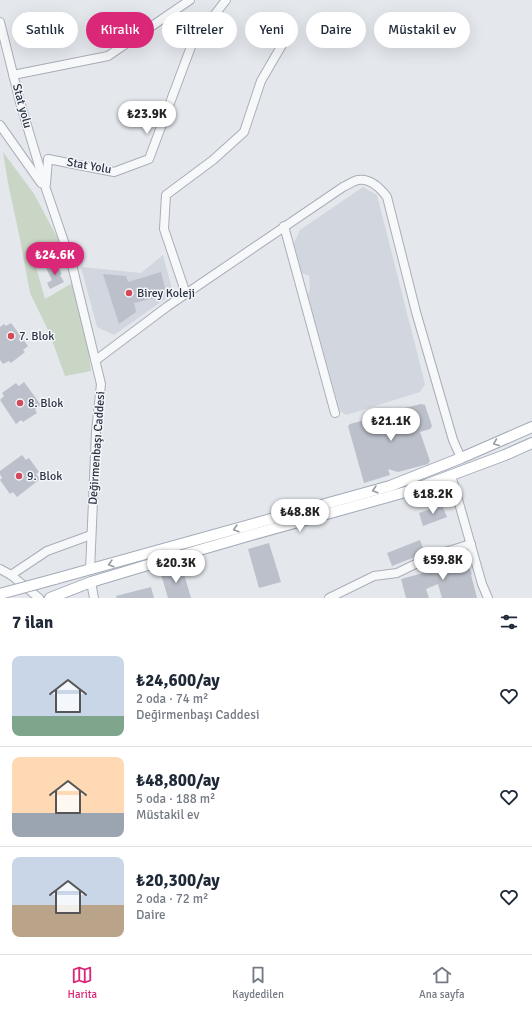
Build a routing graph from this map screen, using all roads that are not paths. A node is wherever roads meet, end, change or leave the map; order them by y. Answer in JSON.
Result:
{"nodes":[{"id":1,"x":190,"y":0,"type":"edge"},
{"id":2,"x":226,"y":0,"type":"edge"},
{"id":3,"x":0,"y":22,"type":"edge"},
{"id":4,"x":280,"y":48,"type":"edge"},
{"id":5,"x":13,"y":75,"type":"junction"},
{"id":6,"x":0,"y":125,"type":"edge"},
{"id":7,"x":46,"y":189,"type":"junction"},
{"id":8,"x":284,"y":226,"type":"junction"},
{"id":9,"x":186,"y":294,"type":"junction"},
{"id":10,"x":96,"y":360,"type":"junction"},
{"id":11,"x":335,"y":413,"type":"dead end"},
{"id":12,"x":532,"y":427,"type":"edge"},
{"id":13,"x":532,"y":443,"type":"edge"},
{"id":14,"x":461,"y":458,"type":"junction"},
{"id":15,"x":451,"y":475,"type":"junction"},
{"id":16,"x":91,"y":535,"type":"junction"},
{"id":17,"x":471,"y":544,"type":"junction"},
{"id":18,"x":0,"y":569,"type":"edge"},
{"id":19,"x":90,"y":570,"type":"junction"},
{"id":20,"x":11,"y":575,"type":"junction"},
{"id":21,"x":91,"y":582,"type":"junction"},
{"id":22,"x":0,"y":594,"type":"edge"},
{"id":23,"x":54,"y":597,"type":"edge"},
{"id":24,"x":39,"y":598,"type":"edge"},
{"id":25,"x":94,"y":598,"type":"edge"},
{"id":26,"x":329,"y":598,"type":"edge"},
{"id":27,"x":488,"y":598,"type":"edge"}],
"edges":[{"from":1,"to":5,"type":"street"},
{"from":2,"to":7,"type":"street","name":"Stat Yolu"},
{"from":3,"to":5,"type":"street","name":"Stat yolu"},
{"from":4,"to":9,"type":"street"},
{"from":5,"to":7,"type":"street","name":"Stat yolu"},
{"from":6,"to":7,"type":"street"},
{"from":7,"to":10,"type":"street","name":"Değirmenbaşı Caddesi"},
{"from":8,"to":9,"type":"street"},
{"from":8,"to":11,"type":"street"},
{"from":8,"to":14,"type":"street"},
{"from":9,"to":10,"type":"street"},
{"from":10,"to":16,"type":"street","name":"Değirmenbaşı Caddesi"},
{"from":12,"to":14,"type":"main road","one_way":true},
{"from":13,"to":15,"type":"main road"},
{"from":14,"to":19,"type":"main road","one_way":true},
{"from":15,"to":17,"type":"street"},
{"from":15,"to":21,"type":"main road"},
{"from":16,"to":19,"type":"street","name":"Değirmenbaşı Caddesi"},
{"from":16,"to":20,"type":"street"},
{"from":17,"to":26,"type":"street"},
{"from":17,"to":27,"type":"street"},
{"from":18,"to":20,"type":"street"},
{"from":19,"to":22,"type":"main road","bridge":true},
{"from":20,"to":24,"type":"street"},
{"from":21,"to":23,"type":"main road"},
{"from":21,"to":25,"type":"street"}]}
